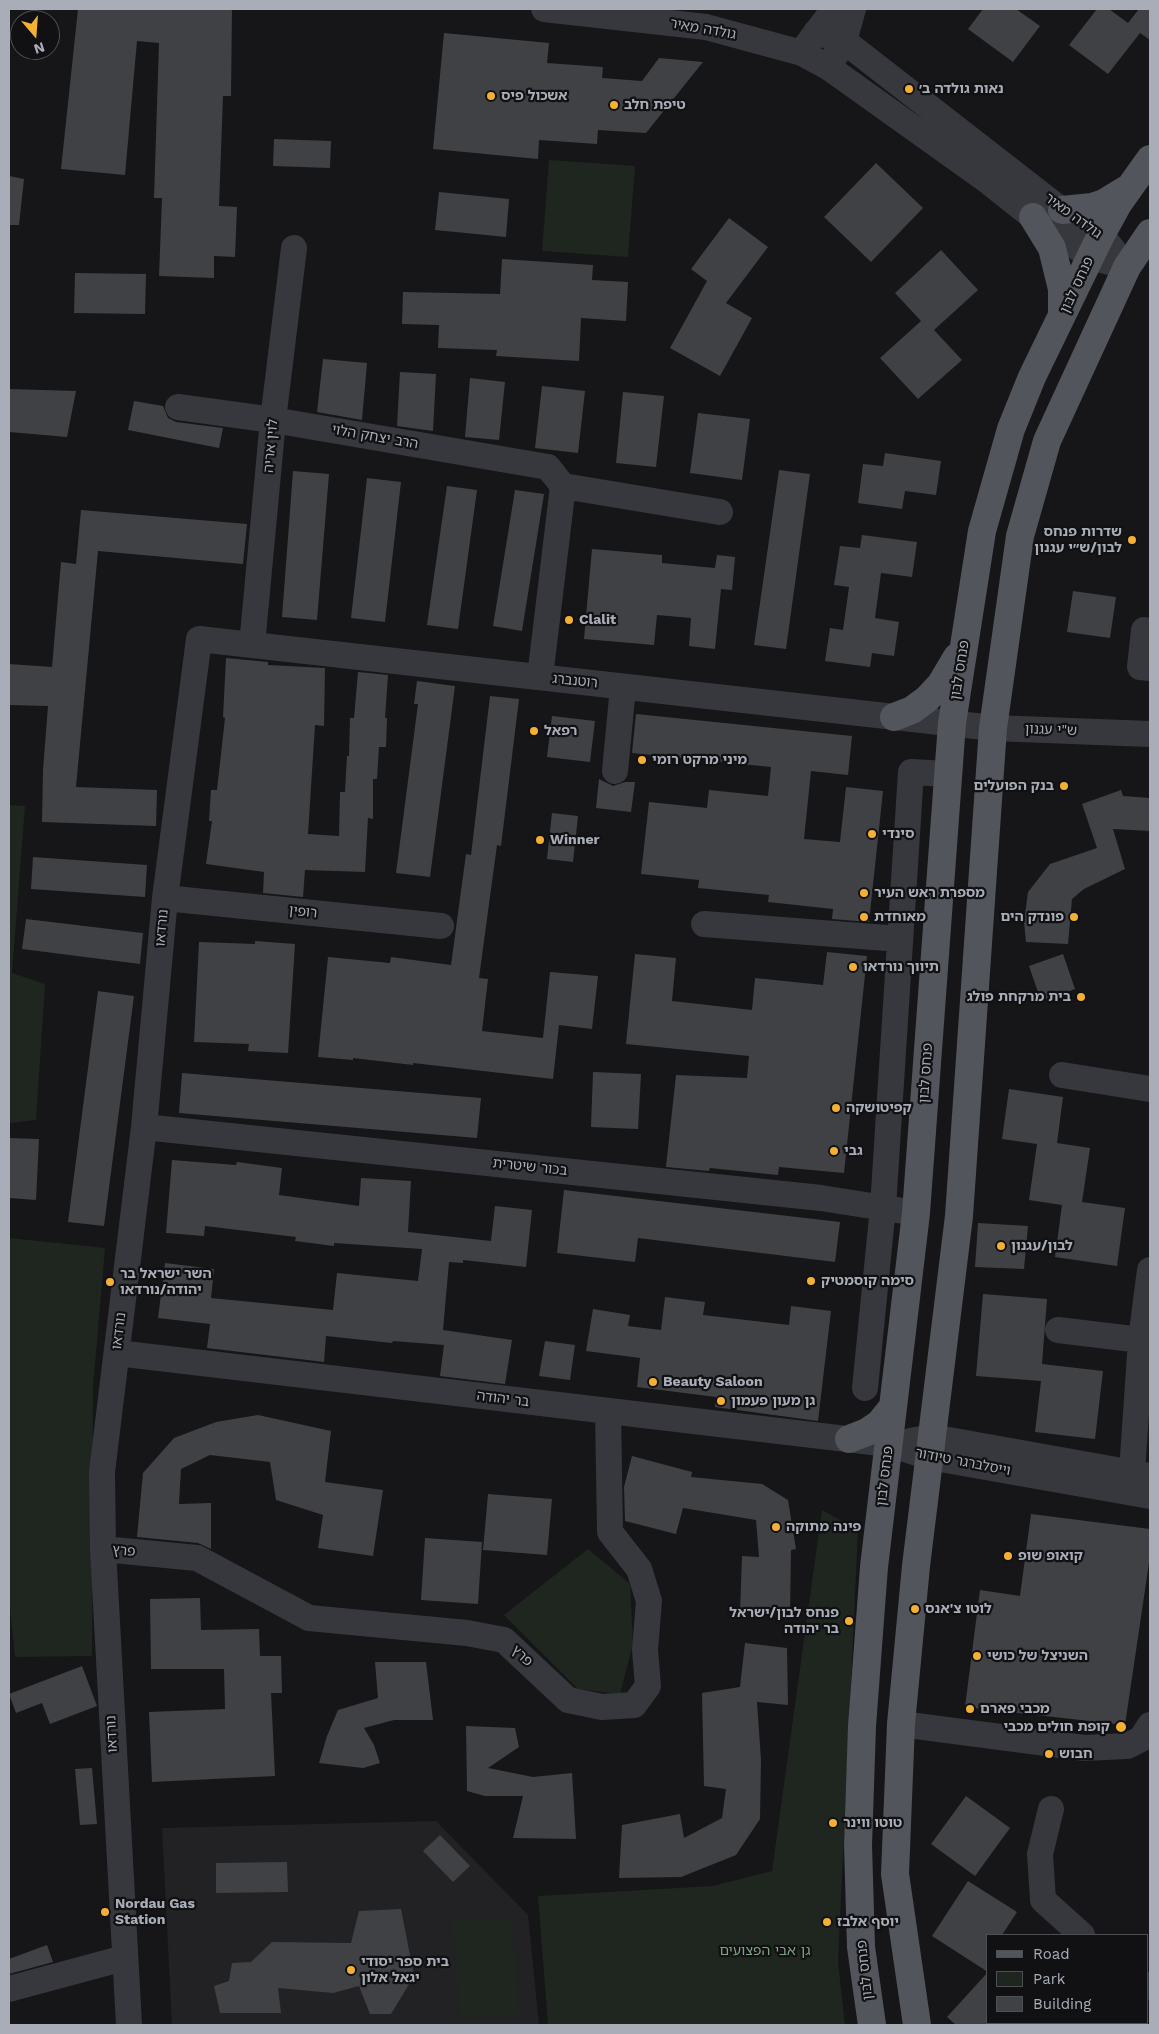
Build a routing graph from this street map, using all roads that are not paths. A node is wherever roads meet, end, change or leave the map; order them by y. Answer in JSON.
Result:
{"nodes":[{"id":1,"x":544,"y":9,"type":"edge"},
{"id":2,"x":834,"y":9,"type":"edge"},
{"id":3,"x":853,"y":9,"type":"edge"},
{"id":4,"x":844,"y":41,"type":"junction"},
{"id":5,"x":809,"y":42,"type":"junction"},
{"id":6,"x":828,"y":67,"type":"junction"},
{"id":7,"x":1150,"y":159,"type":"edge"},
{"id":8,"x":995,"y":172,"type":"junction"},
{"id":9,"x":1130,"y":187,"type":"junction"},
{"id":10,"x":1062,"y":210,"type":"junction"},
{"id":11,"x":1033,"y":217,"type":"junction"},
{"id":12,"x":1150,"y":233,"type":"edge"},
{"id":13,"x":1096,"y":246,"type":"junction"},
{"id":14,"x":294,"y":248,"type":"dead end"},
{"id":15,"x":1127,"y":267,"type":"junction"},
{"id":16,"x":1062,"y":318,"type":"junction"},
{"id":17,"x":178,"y":407,"type":"dead end"},
{"id":18,"x":273,"y":420,"type":"junction"},
{"id":19,"x":563,"y":486,"type":"junction"},
{"id":20,"x":720,"y":512,"type":"dead end"},
{"id":21,"x":967,"y":628,"type":"junction"},
{"id":22,"x":1150,"y":631,"type":"edge"},
{"id":23,"x":199,"y":639,"type":"joint"},
{"id":24,"x":252,"y":645,"type":"junction"},
{"id":25,"x":1150,"y":668,"type":"edge"},
{"id":26,"x":540,"y":677,"type":"junction"},
{"id":27,"x":623,"y":686,"type":"junction"},
{"id":28,"x":894,"y":717,"type":"junction"},
{"id":29,"x":952,"y":723,"type":"junction"},
{"id":30,"x":993,"y":728,"type":"junction"},
{"id":31,"x":1150,"y":734,"type":"edge"},
{"id":32,"x":615,"y":771,"type":"dead end"},
{"id":33,"x":948,"y":774,"type":"junction"},
{"id":34,"x":165,"y":898,"type":"junction"},
{"id":35,"x":704,"y":924,"type":"dead end"},
{"id":36,"x":441,"y":926,"type":"dead end"},
{"id":37,"x":900,"y":939,"type":"junction"},
{"id":38,"x":1062,"y":1075,"type":"dead end"},
{"id":39,"x":1150,"y":1089,"type":"edge"},
{"id":40,"x":144,"y":1127,"type":"junction"},
{"id":41,"x":883,"y":1207,"type":"junction"},
{"id":42,"x":916,"y":1213,"type":"junction"},
{"id":43,"x":1150,"y":1270,"type":"edge"},
{"id":44,"x":1058,"y":1330,"type":"dead end"},
{"id":45,"x":1141,"y":1340,"type":"junction"},
{"id":46,"x":117,"y":1353,"type":"junction"},
{"id":47,"x":865,"y":1388,"type":"dead end"},
{"id":48,"x":892,"y":1408,"type":"junction"},
{"id":49,"x":608,"y":1411,"type":"junction"},
{"id":50,"x":849,"y":1439,"type":"junction"},
{"id":51,"x":889,"y":1444,"type":"junction"},
{"id":52,"x":931,"y":1447,"type":"junction"},
{"id":53,"x":1140,"y":1484,"type":"edge"},
{"id":54,"x":103,"y":1549,"type":"junction"},
{"id":55,"x":900,"y":1724,"type":"junction"},
{"id":56,"x":1150,"y":1725,"type":"edge"},
{"id":57,"x":1051,"y":1809,"type":"dead end"},
{"id":58,"x":1081,"y":1934,"type":"edge"},
{"id":59,"x":124,"y":1958,"type":"junction"},
{"id":60,"x":9,"y":1989,"type":"edge"},
{"id":61,"x":129,"y":2025,"type":"edge"},
{"id":62,"x":872,"y":2025,"type":"edge"},
{"id":63,"x":917,"y":2025,"type":"edge"}],
"edges":[{"from":1,"to":5,"type":"street","name":"גולדה מאיר"},
{"from":2,"to":5,"type":"street"},
{"from":3,"to":4,"type":"street"},
{"from":4,"to":5,"type":"street","name":"גולדה מאיר"},
{"from":4,"to":6,"type":"street"},
{"from":4,"to":8,"type":"street","name":"גולדה מאיר"},
{"from":5,"to":6,"type":"street","name":"גולדה מאיר"},
{"from":6,"to":8,"type":"street","name":"גולדה מאיר"},
{"from":7,"to":9,"type":"main road","name":"פנחס לבון"},
{"from":8,"to":10,"type":"street","name":"גולדה מאיר"},
{"from":8,"to":11,"type":"street","name":"גולדה מאיר"},
{"from":9,"to":10,"type":"main road"},
{"from":9,"to":13,"type":"main road","name":"פנחס לבון"},
{"from":10,"to":13,"type":"street","name":"גולדה מאיר"},
{"from":11,"to":13,"type":"street","name":"גולדה מאיר"},
{"from":11,"to":16,"type":"main road"},
{"from":12,"to":15,"type":"main road"},
{"from":13,"to":15,"type":"street","name":"גולדה מאיר"},
{"from":13,"to":16,"type":"main road","name":"פנחס לבון"},
{"from":14,"to":18,"type":"street","name":"לוין אריה"},
{"from":15,"to":30,"type":"main road"},
{"from":16,"to":21,"type":"main road","name":"פנחס לבון"},
{"from":17,"to":18,"type":"street","name":"הרב יצחק הלוי"},
{"from":18,"to":19,"type":"street","name":"הרב יצחק הלוי"},
{"from":18,"to":24,"type":"street","name":"לוין אריה"},
{"from":19,"to":20,"type":"street"},
{"from":19,"to":26,"type":"street"},
{"from":21,"to":28,"type":"main road"},
{"from":21,"to":29,"type":"main road","name":"פנחס לבון"},
{"from":22,"to":25,"type":"street"},
{"from":23,"to":24,"type":"street","name":"רוטנברג"},
{"from":23,"to":34,"type":"street","name":"נורדאו"},
{"from":24,"to":26,"type":"street","name":"רוטנברג"},
{"from":26,"to":27,"type":"street","name":"רוטנברג"},
{"from":27,"to":28,"type":"street","name":"רוטנברג"},
{"from":27,"to":32,"type":"street"},
{"from":28,"to":29,"type":"street","name":"רוטנברג"},
{"from":29,"to":30,"type":"street","name":"ש\"י עגנון"},
{"from":29,"to":33,"type":"main road","name":"פנחס לבון"},
{"from":30,"to":31,"type":"street","name":"ש\"י עגנון"},
{"from":30,"to":52,"type":"main road"},
{"from":33,"to":37,"type":"street"},
{"from":33,"to":42,"type":"main road","name":"פנחס לבון"},
{"from":34,"to":36,"type":"street","name":"רופין"},
{"from":34,"to":40,"type":"street","name":"נורדאו"},
{"from":35,"to":37,"type":"street"},
{"from":37,"to":41,"type":"street"},
{"from":38,"to":39,"type":"street"},
{"from":40,"to":41,"type":"street","name":"בכור שיטרית"},
{"from":40,"to":46,"type":"street","name":"נורדאו"},
{"from":41,"to":42,"type":"street","name":"בכור שיטרית"},
{"from":41,"to":47,"type":"street"},
{"from":42,"to":48,"type":"main road","name":"פנחס לבון"},
{"from":43,"to":45,"type":"street"},
{"from":44,"to":45,"type":"street"},
{"from":45,"to":53,"type":"street"},
{"from":46,"to":49,"type":"street","name":"בר יהודה"},
{"from":46,"to":54,"type":"street","name":"נורדאו"},
{"from":48,"to":50,"type":"main road"},
{"from":48,"to":51,"type":"main road","name":"פנחס לבון"},
{"from":49,"to":50,"type":"street","name":"בר יהודה"},
{"from":49,"to":54,"type":"street","name":"פרץ"},
{"from":50,"to":51,"type":"street","name":"בר יהודה"},
{"from":51,"to":52,"type":"street","name":"וייסלברגר טיודור"},
{"from":51,"to":62,"type":"main road","name":"פנחס לבון"},
{"from":52,"to":53,"type":"street","name":"וייסלברגר טיודור"},
{"from":52,"to":55,"type":"main road"},
{"from":54,"to":59,"type":"street","name":"נורדאו"},
{"from":55,"to":56,"type":"street"},
{"from":55,"to":63,"type":"main road"},
{"from":57,"to":58,"type":"street"},
{"from":59,"to":60,"type":"street"},
{"from":59,"to":61,"type":"street","name":"נורדאו"}]}
